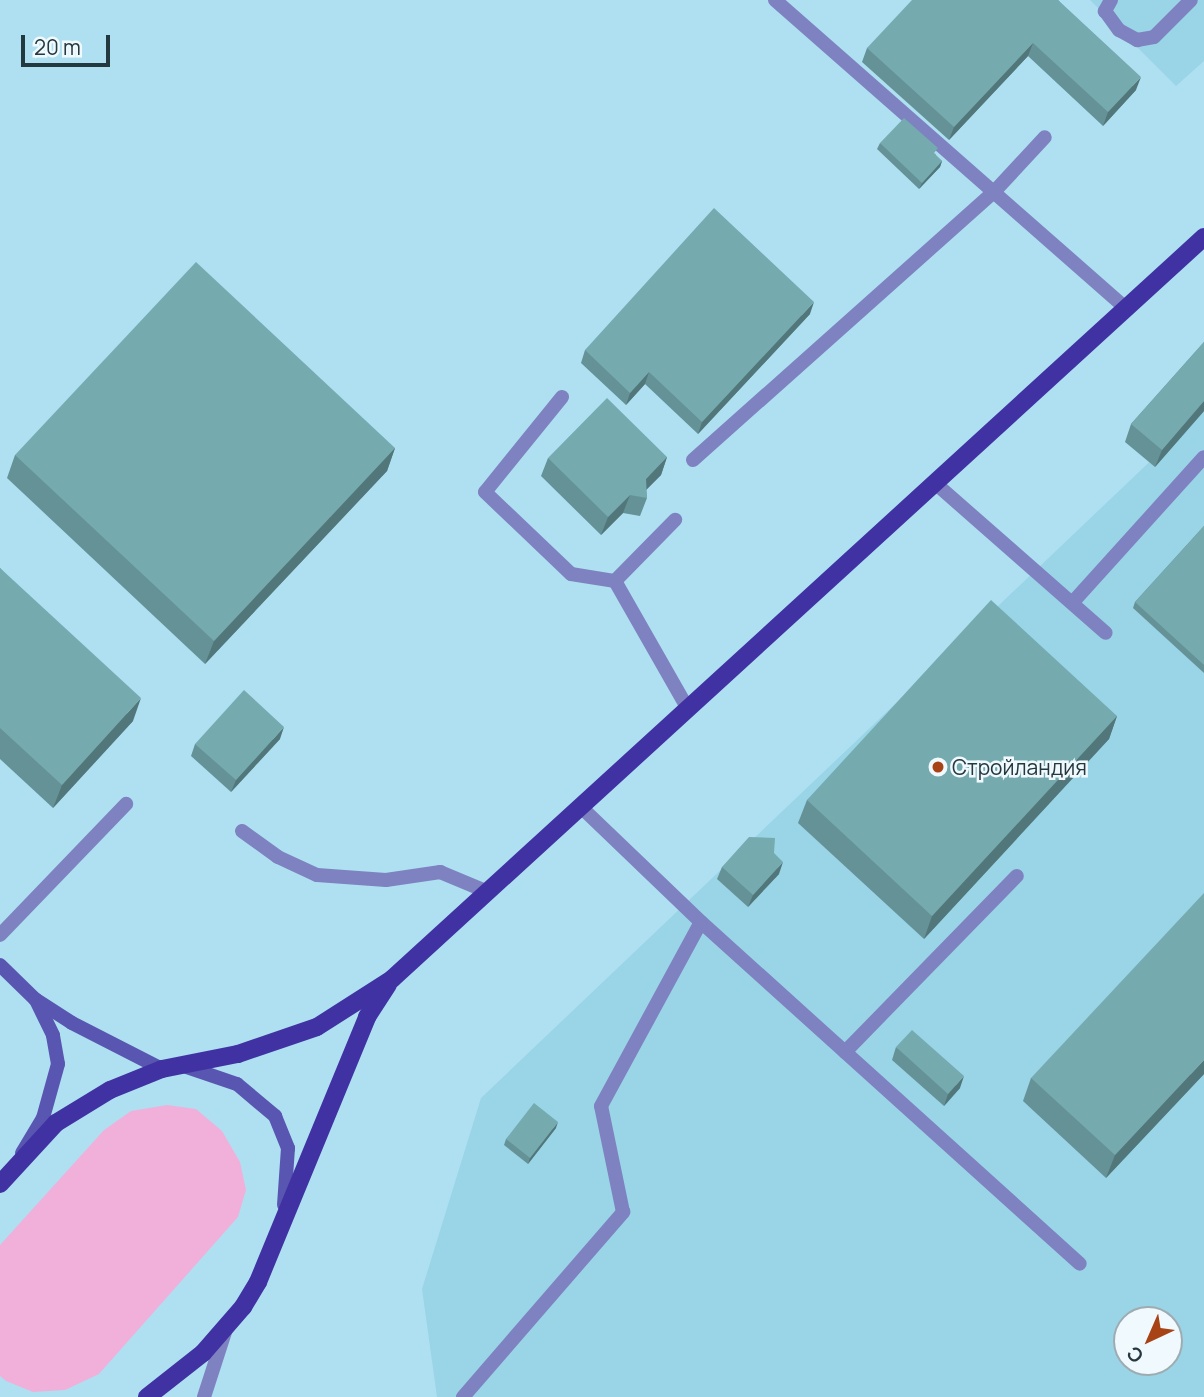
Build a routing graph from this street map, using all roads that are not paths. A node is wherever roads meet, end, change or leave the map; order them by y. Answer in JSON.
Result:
{"nodes":[{"id":1,"x":775,"y":0,"type":"edge"},
{"id":2,"x":1111,"y":0,"type":"edge"},
{"id":3,"x":1191,"y":0,"type":"edge"},
{"id":4,"x":1045,"y":137,"type":"dead end"},
{"id":5,"x":993,"y":194,"type":"junction"},
{"id":6,"x":1204,"y":237,"type":"edge"},
{"id":7,"x":1126,"y":308,"type":"junction"},
{"id":8,"x":562,"y":397,"type":"dead end"},
{"id":9,"x":1204,"y":457,"type":"edge"},
{"id":10,"x":693,"y":460,"type":"dead end"},
{"id":11,"x":935,"y":483,"type":"junction"},
{"id":12,"x":676,"y":520,"type":"dead end"},
{"id":13,"x":615,"y":581,"type":"junction"},
{"id":14,"x":1073,"y":602,"type":"junction"},
{"id":15,"x":1106,"y":633,"type":"dead end"},
{"id":16,"x":688,"y":709,"type":"junction"},
{"id":17,"x":126,"y":804,"type":"dead end"},
{"id":18,"x":581,"y":807,"type":"junction"},
{"id":19,"x":242,"y":831,"type":"dead end"},
{"id":20,"x":1017,"y":876,"type":"dead end"},
{"id":21,"x":488,"y":892,"type":"junction"},
{"id":22,"x":701,"y":922,"type":"junction"},
{"id":23,"x":0,"y":934,"type":"edge"},
{"id":24,"x":0,"y":965,"type":"edge"},
{"id":25,"x":392,"y":979,"type":"junction"},
{"id":26,"x":36,"y":999,"type":"junction"},
{"id":27,"x":845,"y":1052,"type":"junction"},
{"id":28,"x":184,"y":1066,"type":"junction"},
{"id":29,"x":162,"y":1069,"type":"junction"},
{"id":30,"x":16,"y":1161,"type":"junction"},
{"id":31,"x":0,"y":1184,"type":"edge"},
{"id":32,"x":279,"y":1224,"type":"junction"},
{"id":33,"x":1080,"y":1264,"type":"dead end"},
{"id":34,"x":226,"y":1330,"type":"junction"},
{"id":35,"x":147,"y":1397,"type":"edge"},
{"id":36,"x":204,"y":1397,"type":"edge"},
{"id":37,"x":463,"y":1397,"type":"edge"}],
"edges":[{"from":1,"to":5,"type":"street"},
{"from":2,"to":3,"type":"street"},
{"from":4,"to":5,"type":"street"},
{"from":5,"to":7,"type":"street"},
{"from":5,"to":10,"type":"street"},
{"from":6,"to":7,"type":"main road"},
{"from":7,"to":11,"type":"main road"},
{"from":8,"to":13,"type":"street"},
{"from":9,"to":14,"type":"street"},
{"from":11,"to":14,"type":"street"},
{"from":11,"to":16,"type":"main road"},
{"from":12,"to":13,"type":"street"},
{"from":13,"to":16,"type":"street"},
{"from":14,"to":15,"type":"street"},
{"from":16,"to":18,"type":"main road"},
{"from":17,"to":23,"type":"street"},
{"from":18,"to":21,"type":"main road"},
{"from":18,"to":22,"type":"street"},
{"from":19,"to":21,"type":"street"},
{"from":20,"to":27,"type":"street"},
{"from":21,"to":25,"type":"main road"},
{"from":22,"to":27,"type":"street"},
{"from":22,"to":37,"type":"street"},
{"from":24,"to":26,"type":"main road"},
{"from":25,"to":28,"type":"main road"},
{"from":25,"to":32,"type":"main road"},
{"from":26,"to":29,"type":"main road"},
{"from":26,"to":30,"type":"main road"},
{"from":27,"to":33,"type":"street"},
{"from":28,"to":29,"type":"main road"},
{"from":28,"to":32,"type":"main road"},
{"from":29,"to":30,"type":"main road"},
{"from":30,"to":31,"type":"main road"},
{"from":32,"to":34,"type":"main road"},
{"from":34,"to":35,"type":"main road"},
{"from":34,"to":36,"type":"street"}]}
